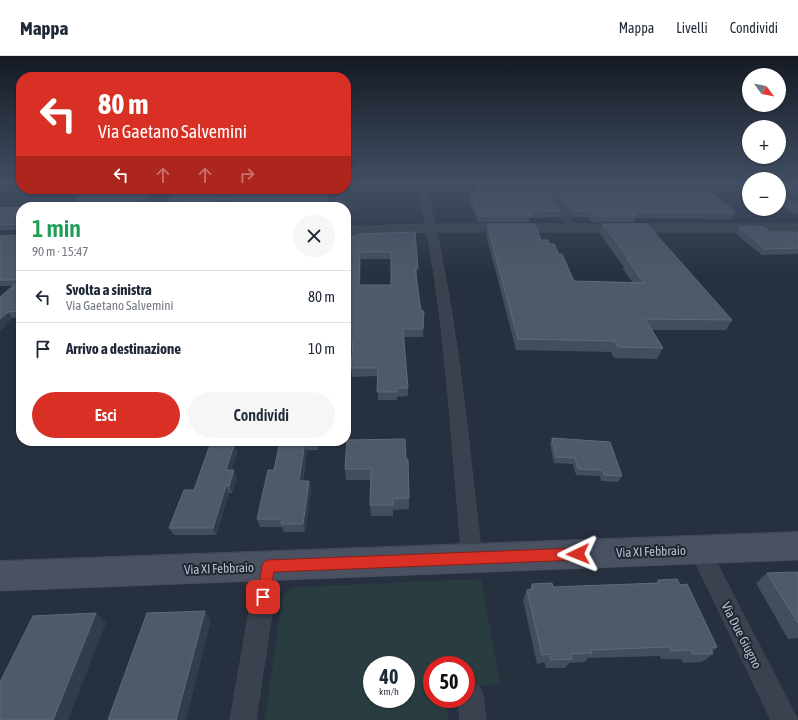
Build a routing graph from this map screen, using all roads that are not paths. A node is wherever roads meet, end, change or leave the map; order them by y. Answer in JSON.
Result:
{"nodes":[{"id":1,"x":428,"y":214,"type":"edge"},
{"id":2,"x":563,"y":214,"type":"edge"},
{"id":3,"x":573,"y":227,"type":"junction"},
{"id":4,"x":432,"y":228,"type":"junction"},
{"id":5,"x":798,"y":228,"type":"edge"},
{"id":6,"x":351,"y":231,"type":"edge"},
{"id":7,"x":798,"y":546,"type":"edge"},
{"id":8,"x":699,"y":549,"type":"junction"},
{"id":9,"x":472,"y":558,"type":"junction"},
{"id":10,"x":268,"y":566,"type":"junction"},
{"id":11,"x":0,"y":576,"type":"edge"},
{"id":12,"x":472,"y":708,"type":"edge"},
{"id":13,"x":242,"y":720,"type":"edge"},
{"id":14,"x":473,"y":720,"type":"edge"},
{"id":15,"x":785,"y":720,"type":"edge"}],
"edges":[{"from":1,"to":4,"type":"street"},
{"from":2,"to":3,"type":"street"},
{"from":3,"to":4,"type":"street"},
{"from":3,"to":5,"type":"street"},
{"from":4,"to":6,"type":"street"},
{"from":4,"to":9,"type":"street"},
{"from":7,"to":8,"type":"main road","name":"Via XI Febbraio"},
{"from":8,"to":9,"type":"main road","name":"Via XI Febbraio"},
{"from":8,"to":15,"type":"street","name":"Via Due Giugno"},
{"from":9,"to":10,"type":"main road","name":"Via XI Febbraio"},
{"from":10,"to":11,"type":"main road","name":"Via XI Febbraio"},
{"from":10,"to":13,"type":"street"},
{"from":12,"to":14,"type":"street"}]}
